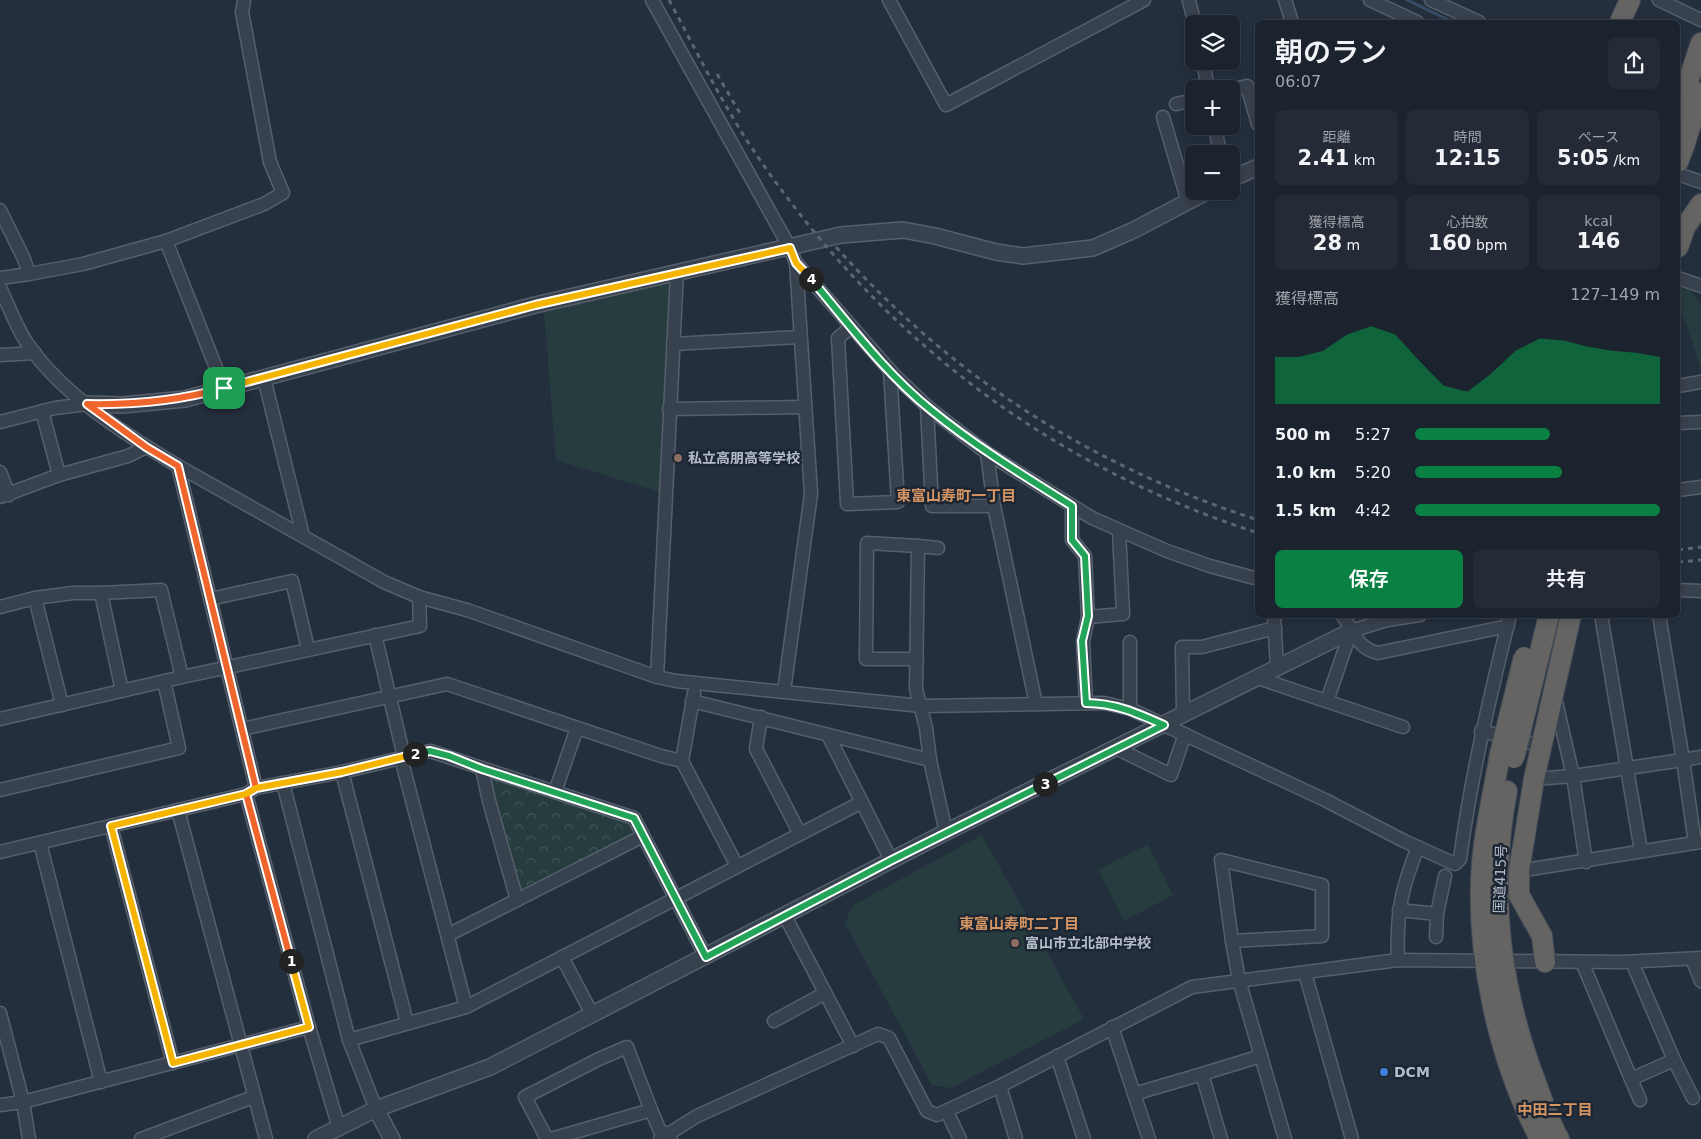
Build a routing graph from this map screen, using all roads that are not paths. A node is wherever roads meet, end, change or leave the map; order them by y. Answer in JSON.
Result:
{"nodes":[{"id":1,"x":244,"y":0,"type":"edge"},
{"id":2,"x":652,"y":0,"type":"edge"},
{"id":3,"x":889,"y":0,"type":"edge"},
{"id":4,"x":1144,"y":0,"type":"edge"},
{"id":5,"x":1285,"y":0,"type":"edge"},
{"id":6,"x":1370,"y":0,"type":"edge"},
{"id":7,"x":1431,"y":0,"type":"edge"},
{"id":8,"x":1630,"y":0,"type":"edge"},
{"id":9,"x":1659,"y":0,"type":"edge"},
{"id":10,"x":1189,"y":1,"type":"dead end"},
{"id":11,"x":1193,"y":15,"type":"edge"},
{"id":12,"x":1291,"y":20,"type":"edge"},
{"id":13,"x":1413,"y":20,"type":"edge"},
{"id":14,"x":1475,"y":20,"type":"edge"},
{"id":15,"x":1621,"y":20,"type":"edge"},
{"id":16,"x":1701,"y":20,"type":"edge"},
{"id":17,"x":1701,"y":42,"type":"edge"},
{"id":18,"x":1252,"y":84,"type":"edge"},
{"id":19,"x":1701,"y":92,"type":"edge"},
{"id":20,"x":1185,"y":102,"type":"edge"},
{"id":21,"x":1176,"y":104,"type":"dead end"},
{"id":22,"x":1255,"y":104,"type":"edge"},
{"id":23,"x":1686,"y":114,"type":"edge"},
{"id":24,"x":1162,"y":117,"type":"dead end"},
{"id":25,"x":1681,"y":154,"type":"edge"},
{"id":26,"x":1255,"y":168,"type":"edge"},
{"id":27,"x":1240,"y":175,"type":"edge"},
{"id":28,"x":1680,"y":175,"type":"edge"},
{"id":29,"x":1701,"y":182,"type":"edge"},
{"id":30,"x":1192,"y":200,"type":"edge"},
{"id":31,"x":1188,"y":202,"type":"junction"},
{"id":32,"x":1701,"y":204,"type":"edge"},
{"id":33,"x":0,"y":210,"type":"edge"},
{"id":34,"x":166,"y":241,"type":"junction"},
{"id":35,"x":1680,"y":242,"type":"edge"},
{"id":36,"x":790,"y":248,"type":"junction"},
{"id":37,"x":796,"y":263,"type":"junction"},
{"id":38,"x":677,"y":272,"type":"junction"},
{"id":39,"x":29,"y":274,"type":"junction"},
{"id":40,"x":0,"y":278,"type":"edge"},
{"id":41,"x":1680,"y":279,"type":"edge"},
{"id":42,"x":1701,"y":286,"type":"edge"},
{"id":43,"x":0,"y":288,"type":"edge"},
{"id":44,"x":851,"y":327,"type":"junction"},
{"id":45,"x":800,"y":337,"type":"junction"},
{"id":46,"x":673,"y":344,"type":"junction"},
{"id":47,"x":35,"y":353,"type":"junction"},
{"id":48,"x":0,"y":355,"type":"edge"},
{"id":49,"x":890,"y":370,"type":"junction"},
{"id":50,"x":264,"y":378,"type":"junction"},
{"id":51,"x":1701,"y":382,"type":"edge"},
{"id":52,"x":1680,"y":386,"type":"edge"},
{"id":53,"x":224,"y":388,"type":"junction"},
{"id":54,"x":87,"y":404,"type":"junction"},
{"id":55,"x":806,"y":407,"type":"junction"},
{"id":56,"x":928,"y":407,"type":"junction"},
{"id":57,"x":669,"y":409,"type":"junction"},
{"id":58,"x":42,"y":411,"type":"junction"},
{"id":59,"x":0,"y":422,"type":"edge"},
{"id":60,"x":1701,"y":422,"type":"edge"},
{"id":61,"x":1680,"y":423,"type":"edge"},
{"id":62,"x":146,"y":447,"type":"junction"},
{"id":63,"x":987,"y":453,"type":"junction"},
{"id":64,"x":178,"y":466,"type":"junction"},
{"id":65,"x":0,"y":472,"type":"edge"},
{"id":66,"x":59,"y":475,"type":"junction"},
{"id":67,"x":1701,"y":487,"type":"edge"},
{"id":68,"x":1680,"y":490,"type":"edge"},
{"id":69,"x":4,"y":496,"type":"edge"},
{"id":70,"x":994,"y":506,"type":"junction"},
{"id":71,"x":1072,"y":506,"type":"junction"},
{"id":72,"x":1120,"y":531,"type":"junction"},
{"id":73,"x":303,"y":536,"type":"junction"},
{"id":74,"x":918,"y":546,"type":"junction"},
{"id":75,"x":938,"y":548,"type":"dead end"},
{"id":76,"x":1255,"y":577,"type":"edge"},
{"id":77,"x":1680,"y":590,"type":"edge"},
{"id":78,"x":1701,"y":591,"type":"edge"},
{"id":79,"x":100,"y":593,"type":"junction"},
{"id":80,"x":419,"y":597,"type":"junction"},
{"id":81,"x":35,"y":598,"type":"junction"},
{"id":82,"x":210,"y":599,"type":"junction"},
{"id":83,"x":0,"y":607,"type":"edge"},
{"id":84,"x":1088,"y":616,"type":"junction"},
{"id":85,"x":1344,"y":618,"type":"edge"},
{"id":86,"x":1400,"y":618,"type":"edge"},
{"id":87,"x":1534,"y":618,"type":"edge"},
{"id":88,"x":1548,"y":618,"type":"edge"},
{"id":89,"x":1570,"y":618,"type":"edge"},
{"id":90,"x":1602,"y":618,"type":"edge"},
{"id":91,"x":1659,"y":618,"type":"edge"},
{"id":92,"x":1509,"y":621,"type":"edge"},
{"id":93,"x":1274,"y":622,"type":"edge"},
{"id":94,"x":1351,"y":631,"type":"junction"},
{"id":95,"x":375,"y":635,"type":"junction"},
{"id":96,"x":1130,"y":642,"type":"dead end"},
{"id":97,"x":308,"y":649,"type":"junction"},
{"id":98,"x":917,"y":659,"type":"junction"},
{"id":99,"x":227,"y":668,"type":"junction"},
{"id":100,"x":1278,"y":668,"type":"junction"},
{"id":101,"x":182,"y":677,"type":"junction"},
{"id":102,"x":657,"y":677,"type":"junction"},
{"id":103,"x":1258,"y":678,"type":"junction"},
{"id":104,"x":164,"y":681,"type":"junction"},
{"id":105,"x":696,"y":683,"type":"junction"},
{"id":106,"x":122,"y":691,"type":"junction"},
{"id":107,"x":784,"y":691,"type":"junction"},
{"id":108,"x":389,"y":696,"type":"junction"},
{"id":109,"x":1553,"y":698,"type":"junction"},
{"id":110,"x":692,"y":701,"type":"junction"},
{"id":111,"x":1327,"y":701,"type":"junction"},
{"id":112,"x":1086,"y":703,"type":"junction"},
{"id":113,"x":1036,"y":704,"type":"junction"},
{"id":114,"x":62,"y":705,"type":"junction"},
{"id":115,"x":921,"y":706,"type":"junction"},
{"id":116,"x":1130,"y":709,"type":"junction"},
{"id":117,"x":1183,"y":715,"type":"junction"},
{"id":118,"x":0,"y":717,"type":"edge"},
{"id":119,"x":761,"y":717,"type":"junction"},
{"id":120,"x":1164,"y":725,"type":"junction"},
{"id":121,"x":1403,"y":726,"type":"dead end"},
{"id":122,"x":577,"y":728,"type":"junction"},
{"id":123,"x":242,"y":729,"type":"junction"},
{"id":124,"x":1481,"y":730,"type":"junction"},
{"id":125,"x":1185,"y":734,"type":"junction"},
{"id":126,"x":828,"y":735,"type":"junction"},
{"id":127,"x":1542,"y":746,"type":"junction"},
{"id":128,"x":1116,"y":748,"type":"junction"},
{"id":129,"x":1507,"y":756,"type":"junction"},
{"id":130,"x":1701,"y":757,"type":"edge"},
{"id":131,"x":403,"y":758,"type":"junction"},
{"id":132,"x":930,"y":760,"type":"junction"},
{"id":133,"x":1683,"y":760,"type":"junction"},
{"id":134,"x":682,"y":761,"type":"junction"},
{"id":135,"x":1627,"y":767,"type":"junction"},
{"id":136,"x":482,"y":769,"type":"junction"},
{"id":137,"x":342,"y":772,"type":"junction"},
{"id":138,"x":1573,"y":776,"type":"junction"},
{"id":139,"x":1534,"y":779,"type":"junction"},
{"id":140,"x":283,"y":783,"type":"junction"},
{"id":141,"x":0,"y":790,"type":"edge"},
{"id":142,"x":251,"y":791,"type":"junction"},
{"id":143,"x":555,"y":792,"type":"junction"},
{"id":144,"x":862,"y":802,"type":"junction"},
{"id":145,"x":178,"y":810,"type":"junction"},
{"id":146,"x":111,"y":826,"type":"junction"},
{"id":147,"x":946,"y":832,"type":"junction"},
{"id":148,"x":800,"y":834,"type":"junction"},
{"id":149,"x":644,"y":836,"type":"junction"},
{"id":150,"x":1698,"y":842,"type":"edge"},
{"id":151,"x":40,"y":843,"type":"junction"},
{"id":152,"x":1418,"y":848,"type":"junction"},
{"id":153,"x":1641,"y":851,"type":"junction"},
{"id":154,"x":0,"y":852,"type":"edge"},
{"id":155,"x":892,"y":860,"type":"junction"},
{"id":156,"x":1586,"y":862,"type":"junction"},
{"id":157,"x":737,"y":866,"type":"junction"},
{"id":158,"x":1519,"y":871,"type":"junction"},
{"id":159,"x":1445,"y":876,"type":"dead end"},
{"id":160,"x":676,"y":898,"type":"junction"},
{"id":161,"x":517,"y":900,"type":"junction"},
{"id":162,"x":1399,"y":910,"type":"junction"},
{"id":163,"x":1437,"y":914,"type":"junction"},
{"id":164,"x":785,"y":916,"type":"junction"},
{"id":165,"x":448,"y":935,"type":"junction"},
{"id":166,"x":1436,"y":937,"type":"dead end"},
{"id":167,"x":1232,"y":941,"type":"junction"},
{"id":168,"x":562,"y":957,"type":"junction"},
{"id":169,"x":706,"y":957,"type":"junction"},
{"id":170,"x":1696,"y":959,"type":"edge"},
{"id":171,"x":1398,"y":960,"type":"junction"},
{"id":172,"x":1494,"y":962,"type":"junction"},
{"id":173,"x":1545,"y":962,"type":"junction"},
{"id":174,"x":1582,"y":962,"type":"junction"},
{"id":175,"x":1632,"y":962,"type":"junction"},
{"id":176,"x":1305,"y":973,"type":"junction"},
{"id":177,"x":1239,"y":980,"type":"junction"},
{"id":178,"x":1701,"y":982,"type":"edge"},
{"id":179,"x":825,"y":993,"type":"junction"},
{"id":180,"x":466,"y":1007,"type":"junction"},
{"id":181,"x":0,"y":1013,"type":"edge"},
{"id":182,"x":592,"y":1014,"type":"junction"},
{"id":183,"x":774,"y":1021,"type":"dead end"},
{"id":184,"x":407,"y":1023,"type":"junction"},
{"id":185,"x":309,"y":1027,"type":"junction"},
{"id":186,"x":1112,"y":1027,"type":"junction"},
{"id":187,"x":349,"y":1040,"type":"junction"},
{"id":188,"x":241,"y":1046,"type":"junction"},
{"id":189,"x":853,"y":1046,"type":"junction"},
{"id":190,"x":1058,"y":1056,"type":"junction"},
{"id":191,"x":1261,"y":1056,"type":"junction"},
{"id":192,"x":1674,"y":1060,"type":"junction"},
{"id":193,"x":173,"y":1063,"type":"junction"},
{"id":194,"x":1202,"y":1074,"type":"junction"},
{"id":195,"x":1631,"y":1079,"type":"junction"},
{"id":196,"x":101,"y":1082,"type":"junction"},
{"id":197,"x":1000,"y":1086,"type":"junction"},
{"id":198,"x":1134,"y":1094,"type":"junction"},
{"id":199,"x":253,"y":1097,"type":"junction"},
{"id":200,"x":1693,"y":1098,"type":"dead end"},
{"id":201,"x":1640,"y":1100,"type":"dead end"},
{"id":202,"x":23,"y":1102,"type":"junction"},
{"id":203,"x":0,"y":1105,"type":"edge"},
{"id":204,"x":376,"y":1108,"type":"junction"},
{"id":205,"x":651,"y":1110,"type":"junction"},
{"id":206,"x":947,"y":1112,"type":"junction"},
{"id":207,"x":339,"y":1128,"type":"junction"},
{"id":208,"x":666,"y":1137,"type":"edge"},
{"id":209,"x":30,"y":1139,"type":"edge"},
{"id":210,"x":141,"y":1139,"type":"edge"},
{"id":211,"x":266,"y":1139,"type":"edge"},
{"id":212,"x":316,"y":1139,"type":"edge"},
{"id":213,"x":392,"y":1139,"type":"edge"},
{"id":214,"x":547,"y":1139,"type":"edge"},
{"id":215,"x":551,"y":1139,"type":"edge"},
{"id":216,"x":960,"y":1139,"type":"edge"},
{"id":217,"x":1016,"y":1139,"type":"edge"},
{"id":218,"x":1084,"y":1139,"type":"edge"},
{"id":219,"x":1149,"y":1139,"type":"edge"},
{"id":220,"x":1221,"y":1139,"type":"edge"},
{"id":221,"x":1285,"y":1139,"type":"edge"},
{"id":222,"x":1352,"y":1139,"type":"edge"},
{"id":223,"x":1540,"y":1139,"type":"edge"},
{"id":224,"x":1559,"y":1139,"type":"edge"}],
"edges":[{"from":1,"to":34,"type":"street"},
{"from":2,"to":36,"type":"street"},
{"from":3,"to":4,"type":"street"},
{"from":5,"to":12,"type":"street"},
{"from":6,"to":13,"type":"street"},
{"from":7,"to":14,"type":"street"},
{"from":8,"to":15,"type":"highway"},
{"from":9,"to":16,"type":"street"},
{"from":10,"to":11,"type":"street"},
{"from":17,"to":23,"type":"highway"},
{"from":18,"to":22,"type":"street"},
{"from":19,"to":23,"type":"highway"},
{"from":20,"to":21,"type":"street"},
{"from":23,"to":25,"type":"highway","bridge":true},
{"from":24,"to":31,"type":"street"},
{"from":26,"to":27,"type":"street"},
{"from":28,"to":29,"type":"street"},
{"from":30,"to":31,"type":"street"},
{"from":31,"to":36,"type":"street"},
{"from":32,"to":35,"type":"highway"},
{"from":33,"to":39,"type":"street"},
{"from":34,"to":39,"type":"street"},
{"from":34,"to":53,"type":"street"},
{"from":36,"to":37,"type":"street"},
{"from":36,"to":38,"type":"street"},
{"from":37,"to":44,"type":"street"},
{"from":37,"to":45,"type":"street"},
{"from":38,"to":46,"type":"street"},
{"from":38,"to":50,"type":"street"},
{"from":39,"to":40,"type":"street"},
{"from":41,"to":42,"type":"street"},
{"from":43,"to":47,"type":"street"},
{"from":44,"to":49,"type":"street"},
{"from":44,"to":49,"type":"street"},
{"from":45,"to":46,"type":"street"},
{"from":45,"to":55,"type":"street"},
{"from":46,"to":57,"type":"street"},
{"from":47,"to":48,"type":"street"},
{"from":47,"to":54,"type":"street"},
{"from":49,"to":56,"type":"street"},
{"from":50,"to":53,"type":"street"},
{"from":50,"to":73,"type":"street"},
{"from":51,"to":52,"type":"street"},
{"from":53,"to":54,"type":"street"},
{"from":54,"to":58,"type":"street"},
{"from":54,"to":62,"type":"street"},
{"from":55,"to":57,"type":"street"},
{"from":55,"to":107,"type":"street"},
{"from":56,"to":63,"type":"street"},
{"from":56,"to":70,"type":"street"},
{"from":57,"to":102,"type":"street"},
{"from":58,"to":59,"type":"street"},
{"from":58,"to":66,"type":"street"},
{"from":60,"to":61,"type":"street"},
{"from":62,"to":64,"type":"street"},
{"from":62,"to":66,"type":"street"},
{"from":63,"to":70,"type":"street"},
{"from":63,"to":71,"type":"street"},
{"from":64,"to":73,"type":"street"},
{"from":64,"to":82,"type":"street"},
{"from":65,"to":69,"type":"street"},
{"from":66,"to":69,"type":"street"},
{"from":67,"to":68,"type":"street"},
{"from":70,"to":113,"type":"street"},
{"from":71,"to":72,"type":"street"},
{"from":71,"to":84,"type":"street"},
{"from":72,"to":76,"type":"street"},
{"from":72,"to":84,"type":"street"},
{"from":73,"to":80,"type":"street"},
{"from":74,"to":75,"type":"street"},
{"from":74,"to":98,"type":"street"},
{"from":74,"to":98,"type":"street"},
{"from":77,"to":78,"type":"street"},
{"from":79,"to":81,"type":"street"},
{"from":79,"to":101,"type":"street"},
{"from":79,"to":106,"type":"street"},
{"from":80,"to":95,"type":"street"},
{"from":80,"to":102,"type":"street"},
{"from":81,"to":83,"type":"street"},
{"from":81,"to":114,"type":"street"},
{"from":82,"to":97,"type":"street"},
{"from":82,"to":99,"type":"street"},
{"from":84,"to":112,"type":"street"},
{"from":85,"to":94,"type":"street"},
{"from":86,"to":94,"type":"street"},
{"from":87,"to":129,"type":"highway","name":"国道415号","bridge":true},
{"from":88,"to":129,"type":"highway","name":"国道415号","bridge":true},
{"from":89,"to":109,"type":"highway","name":"国道415号"},
{"from":90,"to":135,"type":"street"},
{"from":91,"to":133,"type":"street"},
{"from":92,"to":94,"type":"street"},
{"from":92,"to":124,"type":"street"},
{"from":93,"to":100,"type":"street"},
{"from":93,"to":117,"type":"street"},
{"from":94,"to":100,"type":"street"},
{"from":94,"to":111,"type":"street"},
{"from":95,"to":97,"type":"street"},
{"from":95,"to":108,"type":"street"},
{"from":96,"to":116,"type":"street"},
{"from":97,"to":99,"type":"street"},
{"from":98,"to":115,"type":"street"},
{"from":99,"to":101,"type":"street"},
{"from":99,"to":123,"type":"street"},
{"from":100,"to":103,"type":"street"},
{"from":101,"to":104,"type":"street"},
{"from":102,"to":105,"type":"street"},
{"from":103,"to":111,"type":"street"},
{"from":103,"to":117,"type":"street"},
{"from":104,"to":106,"type":"street"},
{"from":104,"to":141,"type":"street"},
{"from":105,"to":107,"type":"street"},
{"from":105,"to":110,"type":"street"},
{"from":106,"to":114,"type":"street"},
{"from":107,"to":115,"type":"street"},
{"from":108,"to":122,"type":"street"},
{"from":108,"to":123,"type":"street"},
{"from":108,"to":131,"type":"street"},
{"from":109,"to":127,"type":"highway","name":"国道415号"},
{"from":109,"to":138,"type":"street"},
{"from":110,"to":119,"type":"street"},
{"from":110,"to":134,"type":"street"},
{"from":111,"to":121,"type":"street"},
{"from":112,"to":113,"type":"street"},
{"from":112,"to":116,"type":"street"},
{"from":113,"to":115,"type":"street"},
{"from":114,"to":118,"type":"street"},
{"from":115,"to":132,"type":"street"},
{"from":116,"to":120,"type":"street"},
{"from":117,"to":120,"type":"street"},
{"from":119,"to":126,"type":"street"},
{"from":119,"to":148,"type":"street"},
{"from":120,"to":125,"type":"street"},
{"from":120,"to":128,"type":"street"},
{"from":122,"to":134,"type":"street"},
{"from":122,"to":143,"type":"street"},
{"from":123,"to":142,"type":"street"},
{"from":124,"to":127,"type":"street"},
{"from":124,"to":152,"type":"street"},
{"from":125,"to":128,"type":"street"},
{"from":125,"to":152,"type":"street"},
{"from":126,"to":132,"type":"street"},
{"from":126,"to":144,"type":"street"},
{"from":127,"to":139,"type":"highway","name":"国道415号"},
{"from":128,"to":147,"type":"street"},
{"from":129,"to":172,"type":"highway","name":"国道415号"},
{"from":130,"to":133,"type":"street"},
{"from":131,"to":136,"type":"street"},
{"from":131,"to":137,"type":"street"},
{"from":131,"to":165,"type":"street"},
{"from":132,"to":147,"type":"street"},
{"from":133,"to":135,"type":"street"},
{"from":133,"to":150,"type":"street"},
{"from":134,"to":157,"type":"street"},
{"from":135,"to":138,"type":"street"},
{"from":135,"to":153,"type":"street"},
{"from":136,"to":143,"type":"street"},
{"from":136,"to":161,"type":"street"},
{"from":137,"to":140,"type":"street"},
{"from":137,"to":184,"type":"street"},
{"from":138,"to":139,"type":"street"},
{"from":138,"to":156,"type":"street"},
{"from":139,"to":158,"type":"highway","name":"国道415号"},
{"from":140,"to":142,"type":"street"},
{"from":140,"to":187,"type":"street"},
{"from":142,"to":145,"type":"street"},
{"from":142,"to":185,"type":"street"},
{"from":143,"to":149,"type":"street"},
{"from":144,"to":148,"type":"street"},
{"from":144,"to":155,"type":"street"},
{"from":145,"to":146,"type":"street"},
{"from":145,"to":188,"type":"street"},
{"from":146,"to":151,"type":"street"},
{"from":146,"to":193,"type":"street"},
{"from":147,"to":155,"type":"street"},
{"from":148,"to":157,"type":"street"},
{"from":149,"to":160,"type":"street"},
{"from":149,"to":161,"type":"street"},
{"from":150,"to":153,"type":"street"},
{"from":151,"to":154,"type":"street"},
{"from":151,"to":196,"type":"street"},
{"from":152,"to":162,"type":"street"},
{"from":153,"to":156,"type":"street"},
{"from":155,"to":164,"type":"street"},
{"from":156,"to":158,"type":"street"},
{"from":157,"to":160,"type":"street"},
{"from":158,"to":173,"type":"highway","name":"国道415号"},
{"from":159,"to":163,"type":"street"},
{"from":160,"to":168,"type":"street"},
{"from":160,"to":169,"type":"street"},
{"from":161,"to":165,"type":"street"},
{"from":162,"to":163,"type":"street"},
{"from":162,"to":171,"type":"street"},
{"from":163,"to":166,"type":"street"},
{"from":164,"to":169,"type":"street"},
{"from":164,"to":179,"type":"street"},
{"from":165,"to":180,"type":"street"},
{"from":167,"to":167,"type":"street"},
{"from":167,"to":177,"type":"street"},
{"from":168,"to":180,"type":"street"},
{"from":168,"to":182,"type":"street"},
{"from":169,"to":182,"type":"street"},
{"from":170,"to":175,"type":"street"},
{"from":170,"to":178,"type":"street"},
{"from":171,"to":172,"type":"street"},
{"from":171,"to":176,"type":"street"},
{"from":172,"to":173,"type":"street"},
{"from":172,"to":223,"type":"highway","name":"国道415号"},
{"from":172,"to":224,"type":"highway","name":"国道415号"},
{"from":173,"to":174,"type":"street"},
{"from":174,"to":175,"type":"street"},
{"from":174,"to":195,"type":"street"},
{"from":175,"to":192,"type":"street"},
{"from":176,"to":177,"type":"street"},
{"from":176,"to":222,"type":"street"},
{"from":177,"to":186,"type":"street"},
{"from":177,"to":191,"type":"street"},
{"from":179,"to":183,"type":"street"},
{"from":179,"to":189,"type":"street"},
{"from":180,"to":184,"type":"street"},
{"from":181,"to":202,"type":"street"},
{"from":182,"to":204,"type":"street"},
{"from":184,"to":187,"type":"street"},
{"from":185,"to":188,"type":"street"},
{"from":185,"to":207,"type":"street"},
{"from":186,"to":190,"type":"street"},
{"from":186,"to":198,"type":"street"},
{"from":187,"to":204,"type":"street"},
{"from":188,"to":193,"type":"street"},
{"from":188,"to":199,"type":"street"},
{"from":189,"to":206,"type":"street"},
{"from":189,"to":208,"type":"street"},
{"from":190,"to":197,"type":"street"},
{"from":190,"to":218,"type":"street"},
{"from":191,"to":194,"type":"street"},
{"from":191,"to":221,"type":"street"},
{"from":192,"to":195,"type":"street"},
{"from":192,"to":200,"type":"street"},
{"from":193,"to":196,"type":"street"},
{"from":194,"to":198,"type":"street"},
{"from":194,"to":220,"type":"street"},
{"from":195,"to":201,"type":"street"},
{"from":196,"to":202,"type":"street"},
{"from":197,"to":206,"type":"street"},
{"from":197,"to":217,"type":"street"},
{"from":198,"to":219,"type":"street"},
{"from":199,"to":210,"type":"street"},
{"from":199,"to":211,"type":"street"},
{"from":202,"to":203,"type":"street"},
{"from":202,"to":209,"type":"street"},
{"from":204,"to":207,"type":"street"},
{"from":204,"to":213,"type":"street"},
{"from":205,"to":208,"type":"street"},
{"from":205,"to":214,"type":"street"},
{"from":205,"to":215,"type":"street"},
{"from":206,"to":216,"type":"street"},
{"from":207,"to":212,"type":"street"}]}
